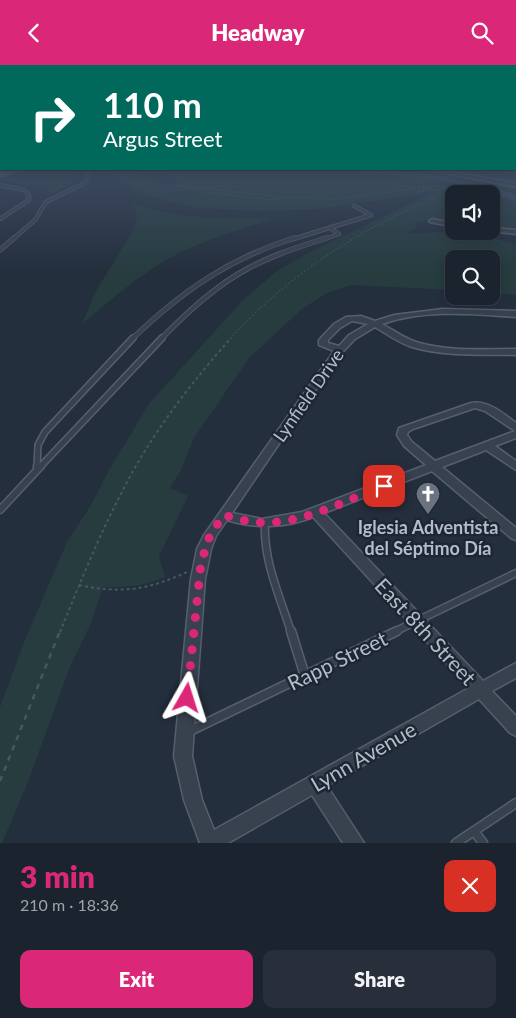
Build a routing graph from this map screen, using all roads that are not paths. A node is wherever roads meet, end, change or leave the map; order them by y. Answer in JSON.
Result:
{"nodes":[{"id":1,"x":29,"y":197,"type":"edge"},
{"id":2,"x":56,"y":197,"type":"edge"},
{"id":3,"x":354,"y":205,"type":"dead end"},
{"id":4,"x":0,"y":219,"type":"edge"},
{"id":5,"x":432,"y":221,"type":"dead end"},
{"id":6,"x":445,"y":223,"type":"edge"},
{"id":7,"x":330,"y":228,"type":"junction"},
{"id":8,"x":500,"y":231,"type":"edge"},
{"id":9,"x":516,"y":232,"type":"edge"},
{"id":10,"x":0,"y":250,"type":"edge"},
{"id":11,"x":516,"y":314,"type":"edge"},
{"id":12,"x":374,"y":324,"type":"junction"},
{"id":13,"x":339,"y":349,"type":"junction"},
{"id":14,"x":516,"y":352,"type":"edge"},
{"id":15,"x":516,"y":428,"type":"edge"},
{"id":16,"x":516,"y":434,"type":"edge"},
{"id":17,"x":487,"y":445,"type":"junction"},
{"id":18,"x":434,"y":466,"type":"junction"},
{"id":19,"x":516,"y":466,"type":"edge"},
{"id":20,"x":37,"y":469,"type":"junction"},
{"id":21,"x":0,"y":510,"type":"edge"},
{"id":22,"x":316,"y":512,"type":"junction"},
{"id":23,"x":222,"y":517,"type":"junction"},
{"id":24,"x":264,"y":523,"type":"junction"},
{"id":25,"x":516,"y":535,"type":"edge"},
{"id":26,"x":516,"y":573,"type":"edge"},
{"id":27,"x":417,"y":621,"type":"junction"},
{"id":28,"x":516,"y":670,"type":"edge"},
{"id":29,"x":305,"y":676,"type":"junction"},
{"id":30,"x":481,"y":690,"type":"junction"},
{"id":31,"x":516,"y":728,"type":"edge"},
{"id":32,"x":184,"y":734,"type":"junction"},
{"id":33,"x":315,"y":784,"type":"junction"},
{"id":34,"x":516,"y":803,"type":"edge"},
{"id":35,"x":474,"y":831,"type":"junction"},
{"id":36,"x":210,"y":843,"type":"edge"},
{"id":37,"x":354,"y":843,"type":"edge"},
{"id":38,"x":456,"y":843,"type":"edge"},
{"id":39,"x":483,"y":843,"type":"edge"}],
"edges":[{"from":1,"to":4,"type":"lane"},
{"from":2,"to":10,"type":"lane"},
{"from":3,"to":7,"type":"lane"},
{"from":5,"to":6,"type":"street"},
{"from":7,"to":20,"type":"lane"},
{"from":7,"to":20,"type":"lane"},
{"from":8,"to":9,"type":"street"},
{"from":11,"to":12,"type":"street","name":"Lynfield Drive"},
{"from":12,"to":13,"type":"street","name":"Lynfield Drive"},
{"from":12,"to":13,"type":"street"},
{"from":12,"to":14,"type":"street"},
{"from":13,"to":23,"type":"street","name":"Lynfield Drive"},
{"from":15,"to":18,"type":"street"},
{"from":16,"to":17,"type":"street"},
{"from":17,"to":18,"type":"street"},
{"from":17,"to":19,"type":"street"},
{"from":18,"to":22,"type":"street"},
{"from":18,"to":25,"type":"street"},
{"from":20,"to":21,"type":"lane"},
{"from":22,"to":24,"type":"street"},
{"from":22,"to":27,"type":"street","name":"East 8th Street"},
{"from":23,"to":24,"type":"street"},
{"from":23,"to":32,"type":"street","name":"Lynfield Drive"},
{"from":24,"to":29,"type":"lane"},
{"from":26,"to":27,"type":"lane","name":"Rapp Street"},
{"from":27,"to":29,"type":"lane","name":"Rapp Street"},
{"from":27,"to":30,"type":"street","name":"East 8th Street"},
{"from":28,"to":30,"type":"street","name":"Lynn Avenue"},
{"from":29,"to":32,"type":"lane","name":"Rapp Street"},
{"from":30,"to":31,"type":"street","name":"East 8th Street"},
{"from":30,"to":33,"type":"street","name":"Lynn Avenue"},
{"from":32,"to":36,"type":"street","name":"Lynfield Drive"},
{"from":33,"to":36,"type":"street","name":"Lynn Avenue"},
{"from":33,"to":37,"type":"street"},
{"from":34,"to":35,"type":"lane"},
{"from":35,"to":38,"type":"lane"},
{"from":35,"to":39,"type":"lane"}]}
